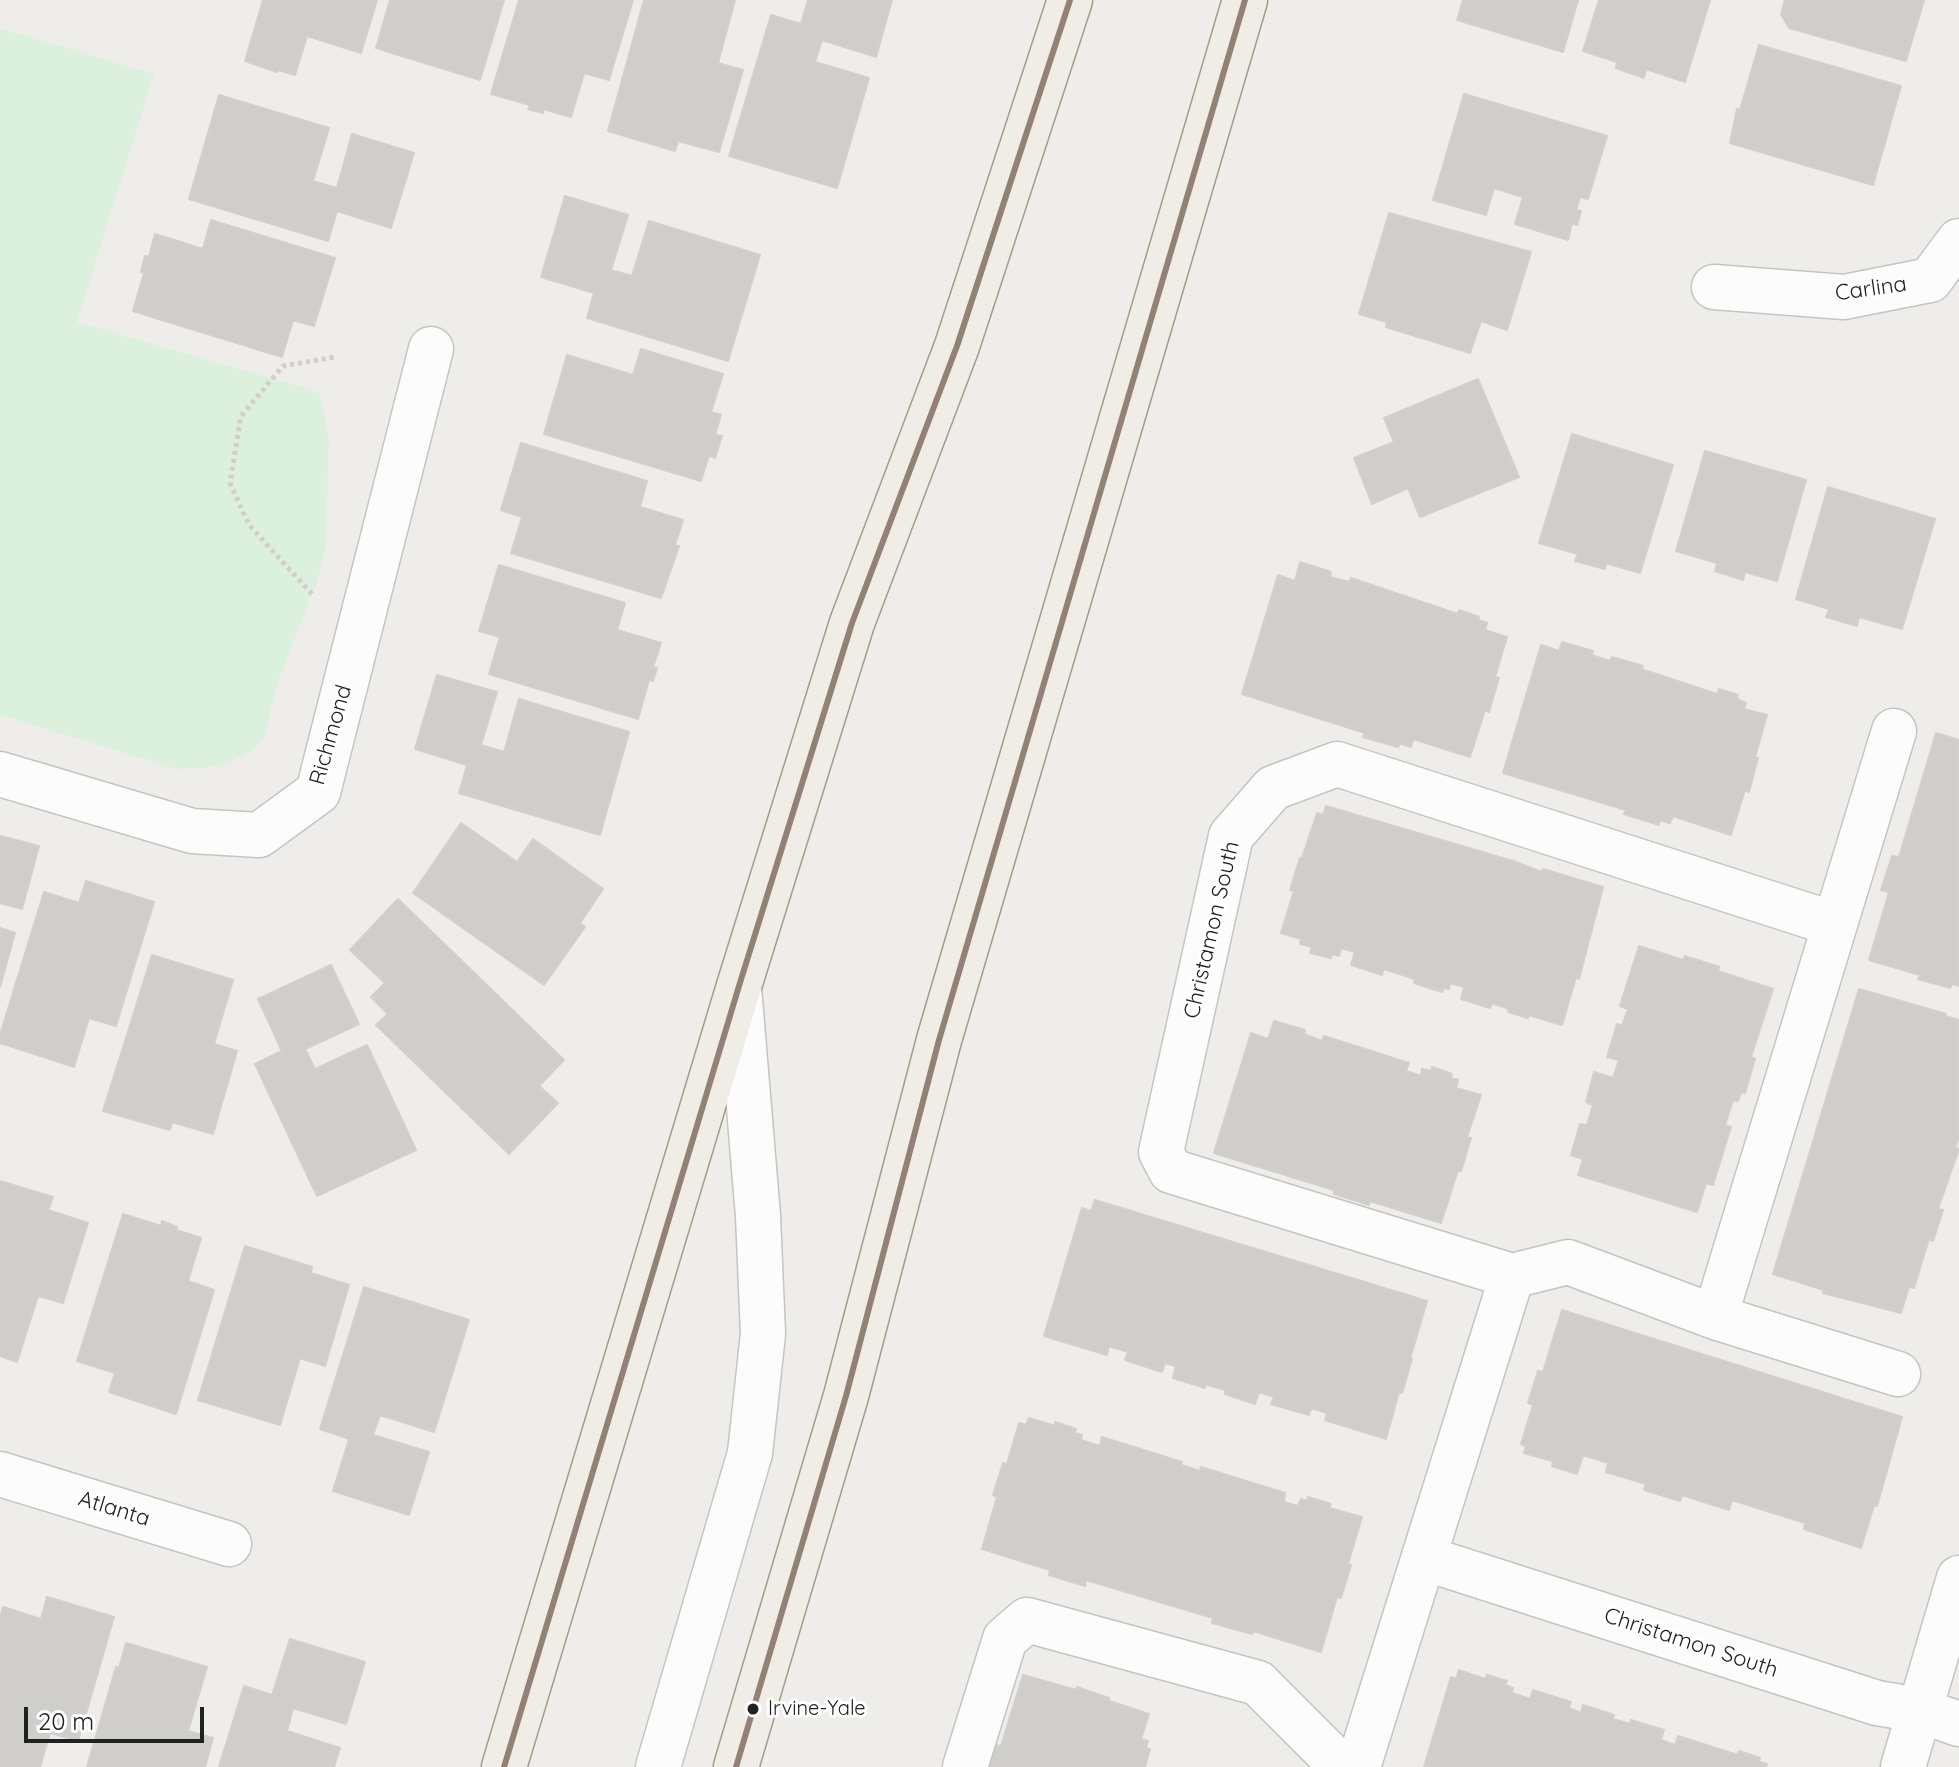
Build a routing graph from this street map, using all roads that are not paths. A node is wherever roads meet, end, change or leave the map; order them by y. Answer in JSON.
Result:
{"nodes":[{"id":1,"x":1070,"y":0,"type":"edge"},
{"id":2,"x":1245,"y":0,"type":"edge"},
{"id":3,"x":1959,"y":241,"type":"edge"},
{"id":4,"x":1714,"y":287,"type":"dead end"},
{"id":5,"x":431,"y":349,"type":"dead end"},
{"id":6,"x":1894,"y":731,"type":"dead end"},
{"id":7,"x":0,"y":774,"type":"edge"},
{"id":8,"x":1834,"y":924,"type":"junction"},
{"id":9,"x":739,"y":986,"type":"junction"},
{"id":10,"x":1512,"y":1276,"type":"junction"},
{"id":11,"x":1715,"y":1317,"type":"junction"},
{"id":12,"x":1898,"y":1374,"type":"dead end"},
{"id":13,"x":0,"y":1474,"type":"edge"},
{"id":14,"x":229,"y":1544,"type":"dead end"},
{"id":15,"x":1424,"y":1558,"type":"junction"},
{"id":16,"x":1959,"y":1578,"type":"edge"},
{"id":17,"x":1939,"y":1717,"type":"edge"},
{"id":18,"x":504,"y":1767,"type":"edge"},
{"id":19,"x":658,"y":1767,"type":"edge"},
{"id":20,"x":736,"y":1767,"type":"edge"},
{"id":21,"x":965,"y":1767,"type":"edge"},
{"id":22,"x":1342,"y":1767,"type":"edge"},
{"id":23,"x":1358,"y":1767,"type":"edge"},
{"id":24,"x":1903,"y":1767,"type":"edge"}],
"edges":[{"from":1,"to":9,"type":"main road"},
{"from":2,"to":20,"type":"main road"},
{"from":3,"to":4,"type":"street","name":"Carlina"},
{"from":5,"to":7,"type":"street","name":"Richmond"},
{"from":6,"to":8,"type":"street"},
{"from":8,"to":10,"type":"street","name":"Christamon South"},
{"from":8,"to":11,"type":"street"},
{"from":9,"to":18,"type":"main road"},
{"from":9,"to":19,"type":"street"},
{"from":10,"to":11,"type":"street"},
{"from":10,"to":15,"type":"street"},
{"from":11,"to":12,"type":"street"},
{"from":13,"to":14,"type":"street","name":"Atlanta"},
{"from":15,"to":17,"type":"street","name":"Christamon South"},
{"from":15,"to":23,"type":"street"},
{"from":16,"to":17,"type":"street"},
{"from":17,"to":24,"type":"street"},
{"from":21,"to":22,"type":"street"}]}
